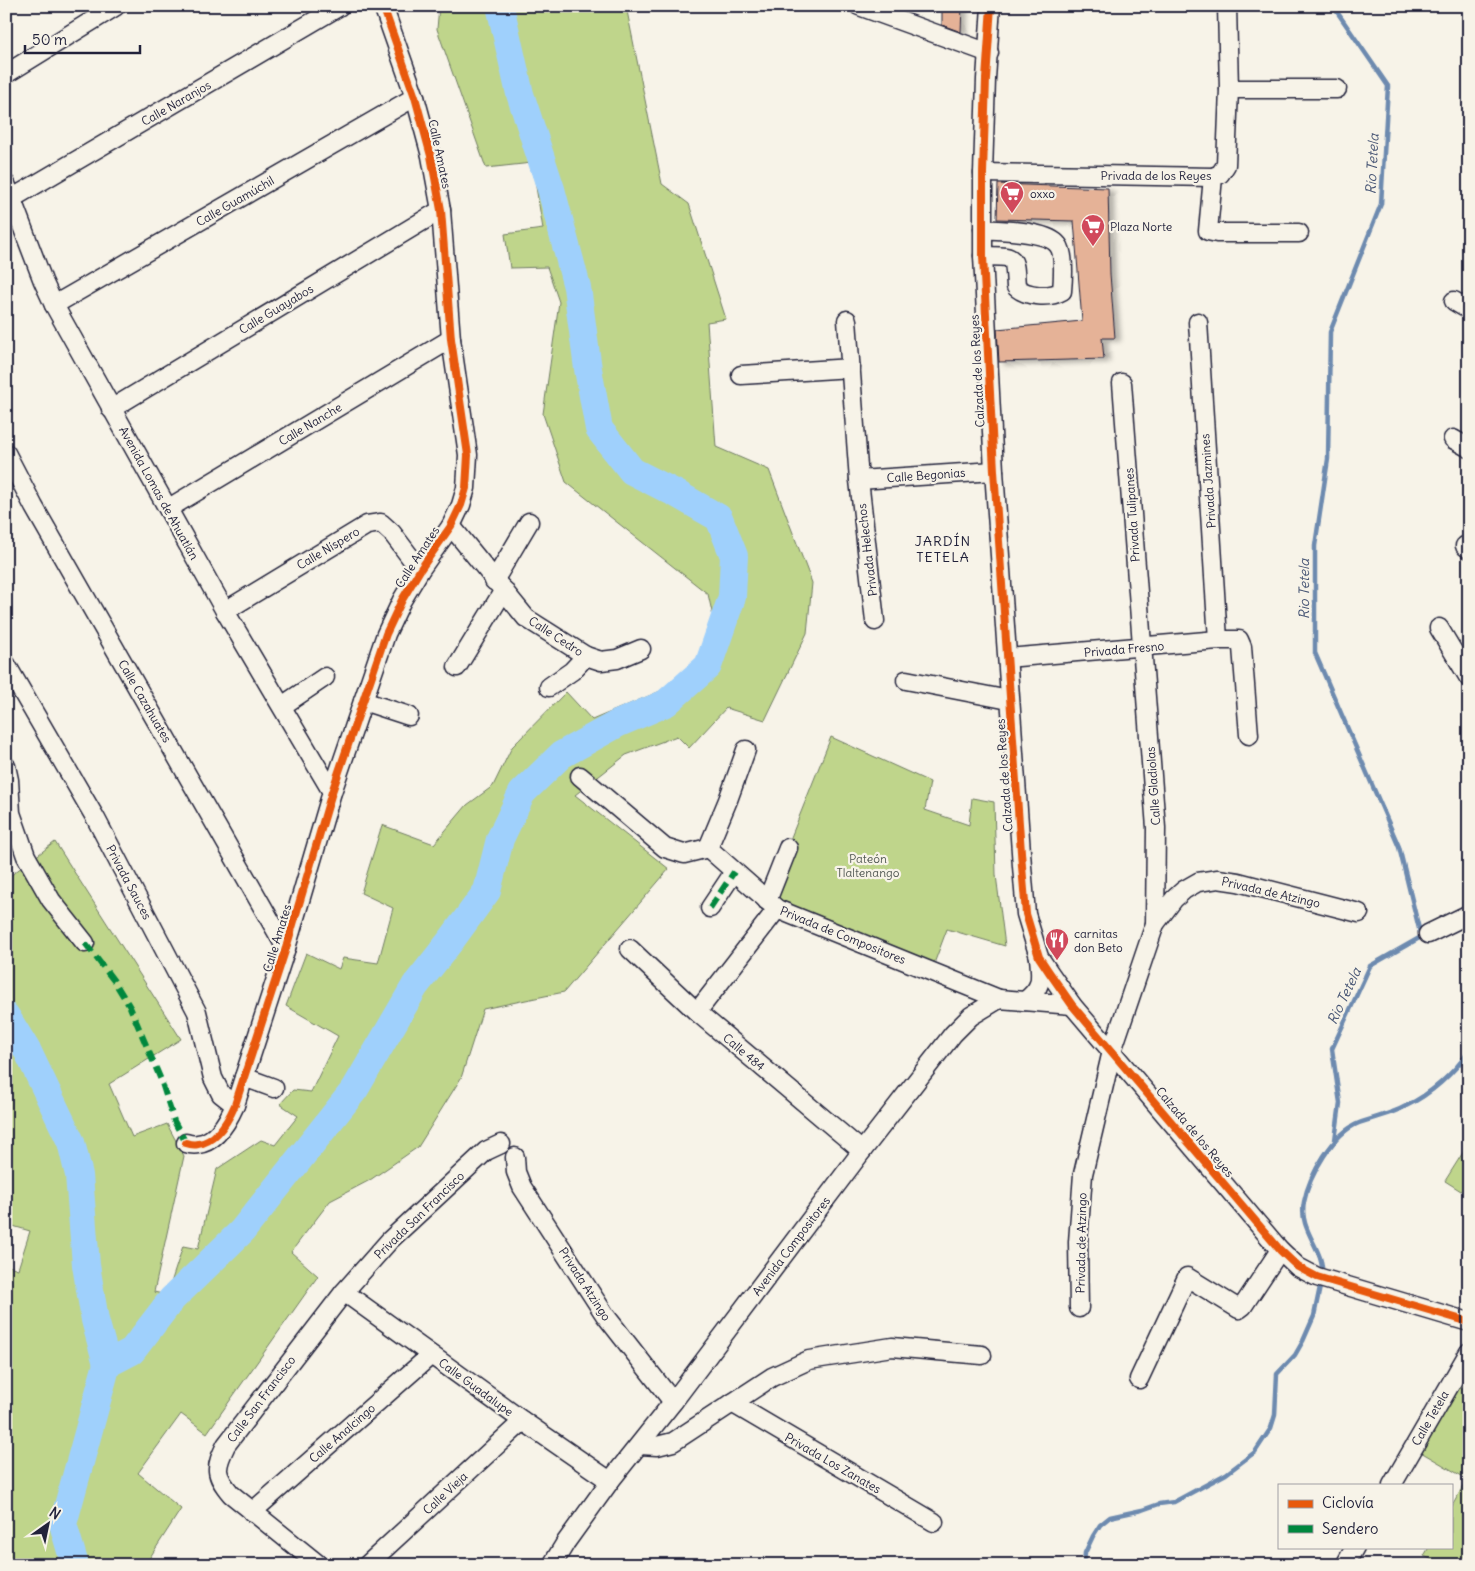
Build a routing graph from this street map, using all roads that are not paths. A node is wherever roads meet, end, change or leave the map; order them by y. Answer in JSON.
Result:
{"nodes":[{"id":1,"x":116,"y":6,"type":"edge"},
{"id":2,"x":340,"y":6,"type":"edge"},
{"id":3,"x":383,"y":6,"type":"edge"},
{"id":4,"x":859,"y":6,"type":"edge"},
{"id":5,"x":991,"y":6,"type":"edge"},
{"id":6,"x":1227,"y":6,"type":"edge"},
{"id":7,"x":989,"y":53,"type":"junction"},
{"id":8,"x":6,"y":74,"type":"edge"},
{"id":9,"x":1229,"y":88,"type":"junction"},
{"id":10,"x":1337,"y":90,"type":"dead end"},
{"id":11,"x":416,"y":97,"type":"junction"},
{"id":12,"x":982,"y":173,"type":"junction"},
{"id":13,"x":1213,"y":177,"type":"junction"},
{"id":14,"x":9,"y":192,"type":"edge"},
{"id":15,"x":440,"y":210,"type":"junction"},
{"id":16,"x":983,"y":229,"type":"junction"},
{"id":17,"x":1299,"y":233,"type":"dead end"},
{"id":18,"x":983,"y":256,"type":"junction"},
{"id":19,"x":54,"y":305,"type":"junction"},
{"id":20,"x":847,"y":320,"type":"dead end"},
{"id":21,"x":1198,"y":322,"type":"dead end"},
{"id":22,"x":451,"y":339,"type":"junction"},
{"id":23,"x":852,"y":368,"type":"junction"},
{"id":24,"x":741,"y":375,"type":"dead end"},
{"id":25,"x":1122,"y":383,"type":"dead end"},
{"id":26,"x":112,"y":409,"type":"junction"},
{"id":27,"x":1453,"y":438,"type":"dead end"},
{"id":28,"x":1469,"y":448,"type":"edge"},
{"id":29,"x":6,"y":453,"type":"edge"},
{"id":30,"x":994,"y":471,"type":"junction"},
{"id":31,"x":859,"y":480,"type":"junction"},
{"id":32,"x":169,"y":508,"type":"junction"},
{"id":33,"x":529,"y":522,"type":"dead end"},
{"id":34,"x":451,"y":526,"type":"junction"},
{"id":35,"x":420,"y":570,"type":"junction"},
{"id":36,"x":499,"y":585,"type":"junction"},
{"id":37,"x":225,"y":611,"type":"junction"},
{"id":38,"x":875,"y":621,"type":"dead end"},
{"id":39,"x":1440,"y":628,"type":"dead end"},
{"id":40,"x":1218,"y":640,"type":"junction"},
{"id":41,"x":1142,"y":648,"type":"junction"},
{"id":42,"x":641,"y":650,"type":"dead end"},
{"id":43,"x":586,"y":656,"type":"junction"},
{"id":44,"x":1008,"y":658,"type":"junction"},
{"id":45,"x":6,"y":664,"type":"edge"},
{"id":46,"x":456,"y":667,"type":"dead end"},
{"id":47,"x":325,"y":677,"type":"dead end"},
{"id":48,"x":1469,"y":678,"type":"edge"},
{"id":49,"x":906,"y":680,"type":"dead end"},
{"id":50,"x":549,"y":687,"type":"dead end"},
{"id":51,"x":1009,"y":700,"type":"junction"},
{"id":52,"x":363,"y":701,"type":"junction"},
{"id":53,"x":282,"y":706,"type":"junction"},
{"id":54,"x":409,"y":716,"type":"dead end"},
{"id":55,"x":1249,"y":735,"type":"dead end"},
{"id":56,"x":746,"y":750,"type":"dead end"},
{"id":57,"x":6,"y":766,"type":"edge"},
{"id":58,"x":580,"y":776,"type":"dead end"},
{"id":59,"x":332,"y":792,"type":"junction"},
{"id":60,"x":708,"y":848,"type":"junction"},
{"id":61,"x":788,"y":848,"type":"dead end"},
{"id":62,"x":734,"y":872,"type":"junction"},
{"id":63,"x":772,"y":905,"type":"junction"},
{"id":64,"x":710,"y":908,"type":"dead end"},
{"id":65,"x":1359,"y":913,"type":"dead end"},
{"id":66,"x":1469,"y":914,"type":"edge"},
{"id":67,"x":1155,"y":924,"type":"junction"},
{"id":68,"x":1428,"y":934,"type":"dead end"},
{"id":69,"x":85,"y":943,"type":"dead end"},
{"id":70,"x":286,"y":948,"type":"junction"},
{"id":71,"x":630,"y":949,"type":"dead end"},
{"id":72,"x":1039,"y":957,"type":"junction"},
{"id":73,"x":999,"y":999,"type":"junction"},
{"id":74,"x":1025,"y":1001,"type":"junction"},
{"id":75,"x":1072,"y":1004,"type":"junction"},
{"id":76,"x":697,"y":1012,"type":"junction"},
{"id":77,"x":1111,"y":1056,"type":"junction"},
{"id":78,"x":244,"y":1076,"type":"junction"},
{"id":79,"x":274,"y":1088,"type":"dead end"},
{"id":80,"x":234,"y":1105,"type":"junction"},
{"id":81,"x":186,"y":1143,"type":"dead end"},
{"id":82,"x":501,"y":1144,"type":"dead end"},
{"id":83,"x":862,"y":1151,"type":"junction"},
{"id":84,"x":515,"y":1157,"type":"dead end"},
{"id":85,"x":1280,"y":1250,"type":"junction"},
{"id":86,"x":344,"y":1292,"type":"junction"},
{"id":87,"x":1079,"y":1308,"type":"dead end"},
{"id":88,"x":1469,"y":1322,"type":"edge"},
{"id":89,"x":1469,"y":1352,"type":"edge"},
{"id":90,"x":431,"y":1355,"type":"junction"},
{"id":91,"x":982,"y":1355,"type":"dead end"},
{"id":92,"x":1139,"y":1378,"type":"dead end"},
{"id":93,"x":673,"y":1402,"type":"junction"},
{"id":94,"x":732,"y":1403,"type":"junction"},
{"id":95,"x":523,"y":1421,"type":"junction"},
{"id":96,"x":640,"y":1445,"type":"junction"},
{"id":97,"x":610,"y":1481,"type":"junction"},
{"id":98,"x":1393,"y":1484,"type":"edge"},
{"id":99,"x":252,"y":1512,"type":"junction"},
{"id":100,"x":934,"y":1522,"type":"dead end"},
{"id":101,"x":1354,"y":1548,"type":"edge"},
{"id":102,"x":319,"y":1565,"type":"edge"},
{"id":103,"x":367,"y":1565,"type":"edge"},
{"id":104,"x":552,"y":1565,"type":"edge"},
{"id":105,"x":1345,"y":1565,"type":"edge"}],
"edges":[{"from":1,"to":8,"type":"street"},
{"from":2,"to":14,"type":"street","name":"Calle Naranjos"},
{"from":3,"to":11,"type":"street","name":"Calle Amates"},
{"from":4,"to":7,"type":"street"},
{"from":5,"to":7,"type":"street","name":"Calzada de los Reyes"},
{"from":6,"to":9,"type":"street","name":"Privada de los Reyes"},
{"from":7,"to":12,"type":"street","name":"Calzada de los Reyes"},
{"from":9,"to":10,"type":"street"},
{"from":9,"to":13,"type":"street","name":"Privada de los Reyes"},
{"from":11,"to":15,"type":"street","name":"Calle Amates"},
{"from":11,"to":19,"type":"street","name":"Calle Guamúchil"},
{"from":12,"to":13,"type":"street","name":"Privada de los Reyes"},
{"from":12,"to":16,"type":"street","name":"Calzada de los Reyes"},
{"from":13,"to":17,"type":"street"},
{"from":14,"to":19,"type":"street","name":"Avenida Lomas de Ahuatlán"},
{"from":15,"to":22,"type":"street","name":"Calle Amates"},
{"from":15,"to":26,"type":"street","name":"Calle Guayabos"},
{"from":16,"to":18,"type":"street","name":"Calzada de los Reyes"},
{"from":16,"to":18,"type":"street"},
{"from":18,"to":30,"type":"street","name":"Calzada de los Reyes"},
{"from":19,"to":26,"type":"street","name":"Avenida Lomas de Ahuatlán"},
{"from":20,"to":23,"type":"street","name":"Privada Helechos"},
{"from":21,"to":40,"type":"street","name":"Privada Jazmines"},
{"from":22,"to":32,"type":"street","name":"Calle Nanche"},
{"from":22,"to":34,"type":"street","name":"Calle Amates"},
{"from":23,"to":24,"type":"street"},
{"from":23,"to":31,"type":"street","name":"Privada Helechos"},
{"from":25,"to":41,"type":"street","name":"Privada Tulipanes"},
{"from":26,"to":32,"type":"street","name":"Avenida Lomas de Ahuatlán"},
{"from":27,"to":28,"type":"street"},
{"from":29,"to":70,"type":"street","name":"Calle Cazahuates"},
{"from":30,"to":31,"type":"street","name":"Calle Begonias"},
{"from":30,"to":44,"type":"street","name":"Calzada de los Reyes"},
{"from":31,"to":38,"type":"street","name":"Privada Helechos"},
{"from":32,"to":37,"type":"street","name":"Avenida Lomas de Ahuatlán"},
{"from":33,"to":36,"type":"street"},
{"from":34,"to":35,"type":"street","name":"Calle Amates"},
{"from":34,"to":36,"type":"street","name":"Calle Cedro"},
{"from":35,"to":37,"type":"street","name":"Calle Níspero"},
{"from":35,"to":52,"type":"street","name":"Calle Amates"},
{"from":36,"to":43,"type":"street","name":"Calle Cedro"},
{"from":36,"to":46,"type":"street"},
{"from":37,"to":53,"type":"street","name":"Avenida Lomas de Ahuatlán"},
{"from":39,"to":48,"type":"street"},
{"from":40,"to":41,"type":"street","name":"Privada Fresno"},
{"from":40,"to":55,"type":"street","name":"Privada Fresno"},
{"from":41,"to":44,"type":"street","name":"Privada Fresno"},
{"from":41,"to":67,"type":"street","name":"Calle Gladiolas"},
{"from":42,"to":43,"type":"street","name":"Calle Cedro"},
{"from":43,"to":50,"type":"street"},
{"from":44,"to":51,"type":"street","name":"Calzada de los Reyes"},
{"from":45,"to":80,"type":"street","name":"Privada Sauces"},
{"from":47,"to":53,"type":"street"},
{"from":49,"to":51,"type":"street"},
{"from":51,"to":72,"type":"street","name":"Calzada de los Reyes"},
{"from":52,"to":54,"type":"street"},
{"from":52,"to":59,"type":"street","name":"Calle Amates"},
{"from":53,"to":59,"type":"street","name":"Avenida Lomas de Ahuatlán"},
{"from":56,"to":60,"type":"street"},
{"from":57,"to":69,"type":"street"},
{"from":58,"to":60,"type":"street"},
{"from":59,"to":70,"type":"street","name":"Calle Amates"},
{"from":60,"to":62,"type":"street","name":"Privada de Compositores"},
{"from":61,"to":63,"type":"street"},
{"from":62,"to":63,"type":"street","name":"Privada de Compositores"},
{"from":62,"to":64,"type":"street"},
{"from":63,"to":73,"type":"street","name":"Privada de Compositores"},
{"from":63,"to":76,"type":"street"},
{"from":65,"to":67,"type":"street","name":"Privada de Atzingo"},
{"from":66,"to":68,"type":"street"},
{"from":67,"to":77,"type":"street","name":"Privada de Atzingo"},
{"from":70,"to":78,"type":"street","name":"Calle Amates"},
{"from":71,"to":76,"type":"street","name":"Calle 484"},
{"from":72,"to":74,"type":"street"},
{"from":72,"to":75,"type":"street","name":"Calzada de los Reyes"},
{"from":73,"to":74,"type":"street"},
{"from":73,"to":83,"type":"street","name":"Avenida Compositores"},
{"from":74,"to":75,"type":"street"},
{"from":75,"to":77,"type":"street","name":"Calzada de los Reyes"},
{"from":76,"to":83,"type":"street","name":"Calle 484"},
{"from":77,"to":85,"type":"street","name":"Calzada de los Reyes"},
{"from":77,"to":87,"type":"street","name":"Privada de Atzingo"},
{"from":78,"to":79,"type":"street"},
{"from":78,"to":80,"type":"street","name":"Calle Amates"},
{"from":80,"to":81,"type":"street","name":"Calle Amates"},
{"from":82,"to":86,"type":"street","name":"Privada San Francisco"},
{"from":83,"to":93,"type":"street","name":"Avenida Compositores"},
{"from":84,"to":93,"type":"street","name":"Privada Atzingo"},
{"from":85,"to":88,"type":"street","name":"Calzada de los Reyes"},
{"from":85,"to":92,"type":"street"},
{"from":86,"to":90,"type":"street","name":"Calle Guadalupe"},
{"from":86,"to":99,"type":"street","name":"Calle San Francisco"},
{"from":89,"to":98,"type":"street","name":"Calle Tetela"},
{"from":90,"to":95,"type":"street","name":"Calle Guadalupe"},
{"from":90,"to":99,"type":"street","name":"Calle Analcingo"},
{"from":91,"to":94,"type":"street"},
{"from":93,"to":96,"type":"street","name":"Avenida Compositores"},
{"from":94,"to":96,"type":"street"},
{"from":94,"to":100,"type":"street","name":"Privada Los Zanates"},
{"from":95,"to":97,"type":"street","name":"Calle Guadalupe"},
{"from":95,"to":103,"type":"street","name":"Calle Vieja"},
{"from":96,"to":97,"type":"street","name":"Avenida Compositores"},
{"from":97,"to":104,"type":"street","name":"Avenida Compositores"},
{"from":99,"to":102,"type":"street","name":"Calle San Francisco"},
{"from":101,"to":105,"type":"street"}]}
